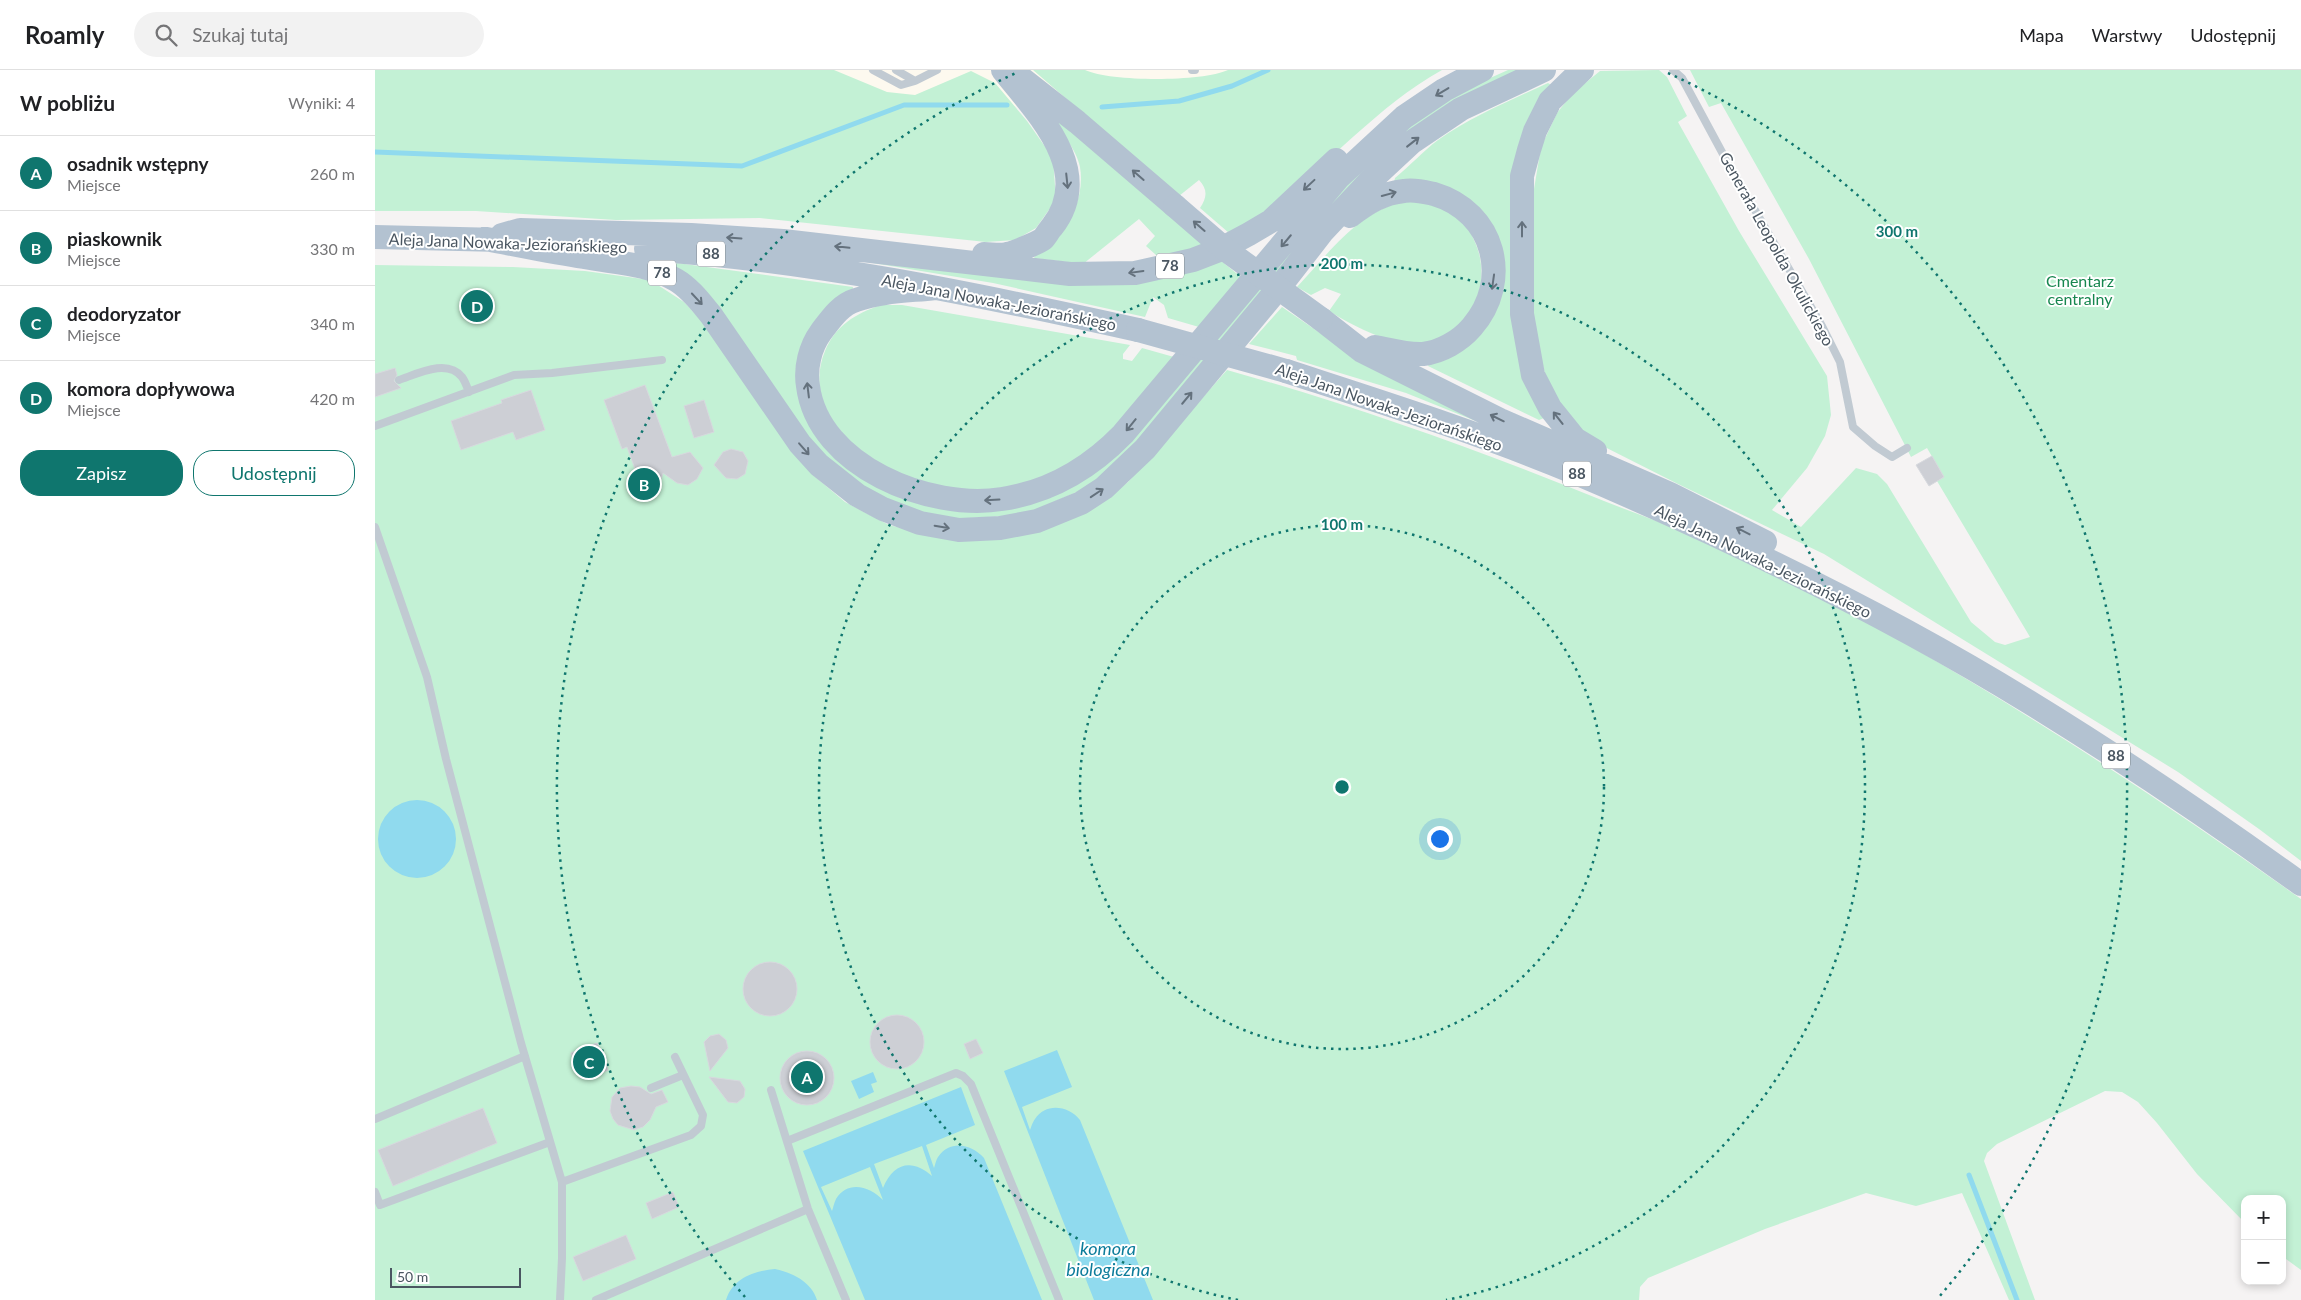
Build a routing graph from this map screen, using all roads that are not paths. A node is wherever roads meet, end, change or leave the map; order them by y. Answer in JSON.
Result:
{"nodes":[{"id":1,"x":873,"y":70,"type":"edge"},
{"id":2,"x":896,"y":70,"type":"edge"},
{"id":3,"x":937,"y":70,"type":"edge"},
{"id":4,"x":1003,"y":70,"type":"edge"},
{"id":5,"x":1010,"y":70,"type":"edge"},
{"id":6,"x":1482,"y":70,"type":"edge"},
{"id":7,"x":1543,"y":70,"type":"edge"},
{"id":8,"x":1582,"y":70,"type":"edge"},
{"id":9,"x":1673,"y":70,"type":"edge"},
{"id":10,"x":1682,"y":74,"type":"edge"},
{"id":11,"x":915,"y":81,"type":"junction"},
{"id":12,"x":1404,"y":117,"type":"junction"},
{"id":13,"x":375,"y":237,"type":"edge"},
{"id":14,"x":485,"y":238,"type":"junction"},
{"id":15,"x":890,"y":252,"type":"junction"},
{"id":16,"x":1285,"y":280,"type":"junction"},
{"id":17,"x":935,"y":288,"type":"junction"},
{"id":18,"x":1321,"y":320,"type":"junction"},
{"id":19,"x":662,"y":360,"type":"dead end"},
{"id":20,"x":399,"y":380,"type":"dead end"},
{"id":21,"x":469,"y":392,"type":"junction"},
{"id":22,"x":375,"y":426,"type":"edge"},
{"id":23,"x":1907,"y":448,"type":"dead end"},
{"id":24,"x":1670,"y":494,"type":"junction"},
{"id":25,"x":375,"y":527,"type":"edge"},
{"id":26,"x":1857,"y":605,"type":"junction"},
{"id":27,"x":2301,"y":884,"type":"edge"},
{"id":28,"x":525,"y":1056,"type":"junction"},
{"id":29,"x":675,"y":1057,"type":"dead end"},
{"id":30,"x":683,"y":1075,"type":"junction"},
{"id":31,"x":651,"y":1088,"type":"dead end"},
{"id":32,"x":771,"y":1090,"type":"dead end"},
{"id":33,"x":375,"y":1119,"type":"edge"},
{"id":34,"x":787,"y":1140,"type":"junction"},
{"id":35,"x":550,"y":1142,"type":"junction"},
{"id":36,"x":562,"y":1182,"type":"junction"},
{"id":37,"x":375,"y":1192,"type":"edge"},
{"id":38,"x":808,"y":1209,"type":"junction"},
{"id":39,"x":560,"y":1300,"type":"edge"},
{"id":40,"x":596,"y":1300,"type":"edge"},
{"id":41,"x":846,"y":1300,"type":"edge"},
{"id":42,"x":1059,"y":1300,"type":"edge"}],
"edges":[{"from":1,"to":11,"type":"lane"},
{"from":2,"to":11,"type":"lane"},
{"from":3,"to":11,"type":"lane"},
{"from":4,"to":15,"type":"main road","one_way":true},
{"from":18,"to":5,"type":"main road","one_way":true,"bridge":true},
{"from":6,"to":12,"type":"main road","number":"78","one_way":true},
{"from":16,"to":7,"type":"main road","number":"78","one_way":true},
{"from":24,"to":8,"type":"main road","one_way":true},
{"from":9,"to":10,"type":"lane","name":"Generała Leopolda Okulickiego"},
{"from":10,"to":23,"type":"lane","name":"Generała Leopolda Okulickiego"},
{"from":12,"to":15,"type":"main road","number":"78","one_way":true},
{"from":12,"to":17,"type":"main road","one_way":true},
{"from":13,"to":14,"type":"main road","name":"Aleja Jana Nowaka-Jeziorańskiego","number":"78"},
{"from":15,"to":14,"type":"main road","number":"78","one_way":true},
{"from":14,"to":16,"type":"main road","number":"78","one_way":true},
{"from":14,"to":17,"type":"main road","name":"Aleja Jana Nowaka-Jeziorańskiego","number":"88"},
{"from":16,"to":18,"type":"main road","one_way":true},
{"from":17,"to":26,"type":"main road","name":"Aleja Jana Nowaka-Jeziorańskiego","number":"88","bridge":true},
{"from":24,"to":18,"type":"main road","one_way":true},
{"from":19,"to":21,"type":"lane"},
{"from":20,"to":21,"type":"lane"},
{"from":21,"to":22,"type":"lane"},
{"from":26,"to":24,"type":"main road","one_way":true},
{"from":25,"to":28,"type":"lane"},
{"from":26,"to":27,"type":"main road","name":"Aleja Jana Nowaka-Jeziorańskiego","number":"88"},
{"from":28,"to":33,"type":"lane"},
{"from":28,"to":35,"type":"lane"},
{"from":29,"to":30,"type":"lane"},
{"from":30,"to":31,"type":"lane"},
{"from":30,"to":36,"type":"lane"},
{"from":32,"to":34,"type":"lane"},
{"from":34,"to":38,"type":"lane"},
{"from":34,"to":42,"type":"lane"},
{"from":35,"to":36,"type":"lane"},
{"from":35,"to":37,"type":"lane"},
{"from":36,"to":39,"type":"lane"},
{"from":38,"to":40,"type":"lane"},
{"from":38,"to":41,"type":"lane"}]}
